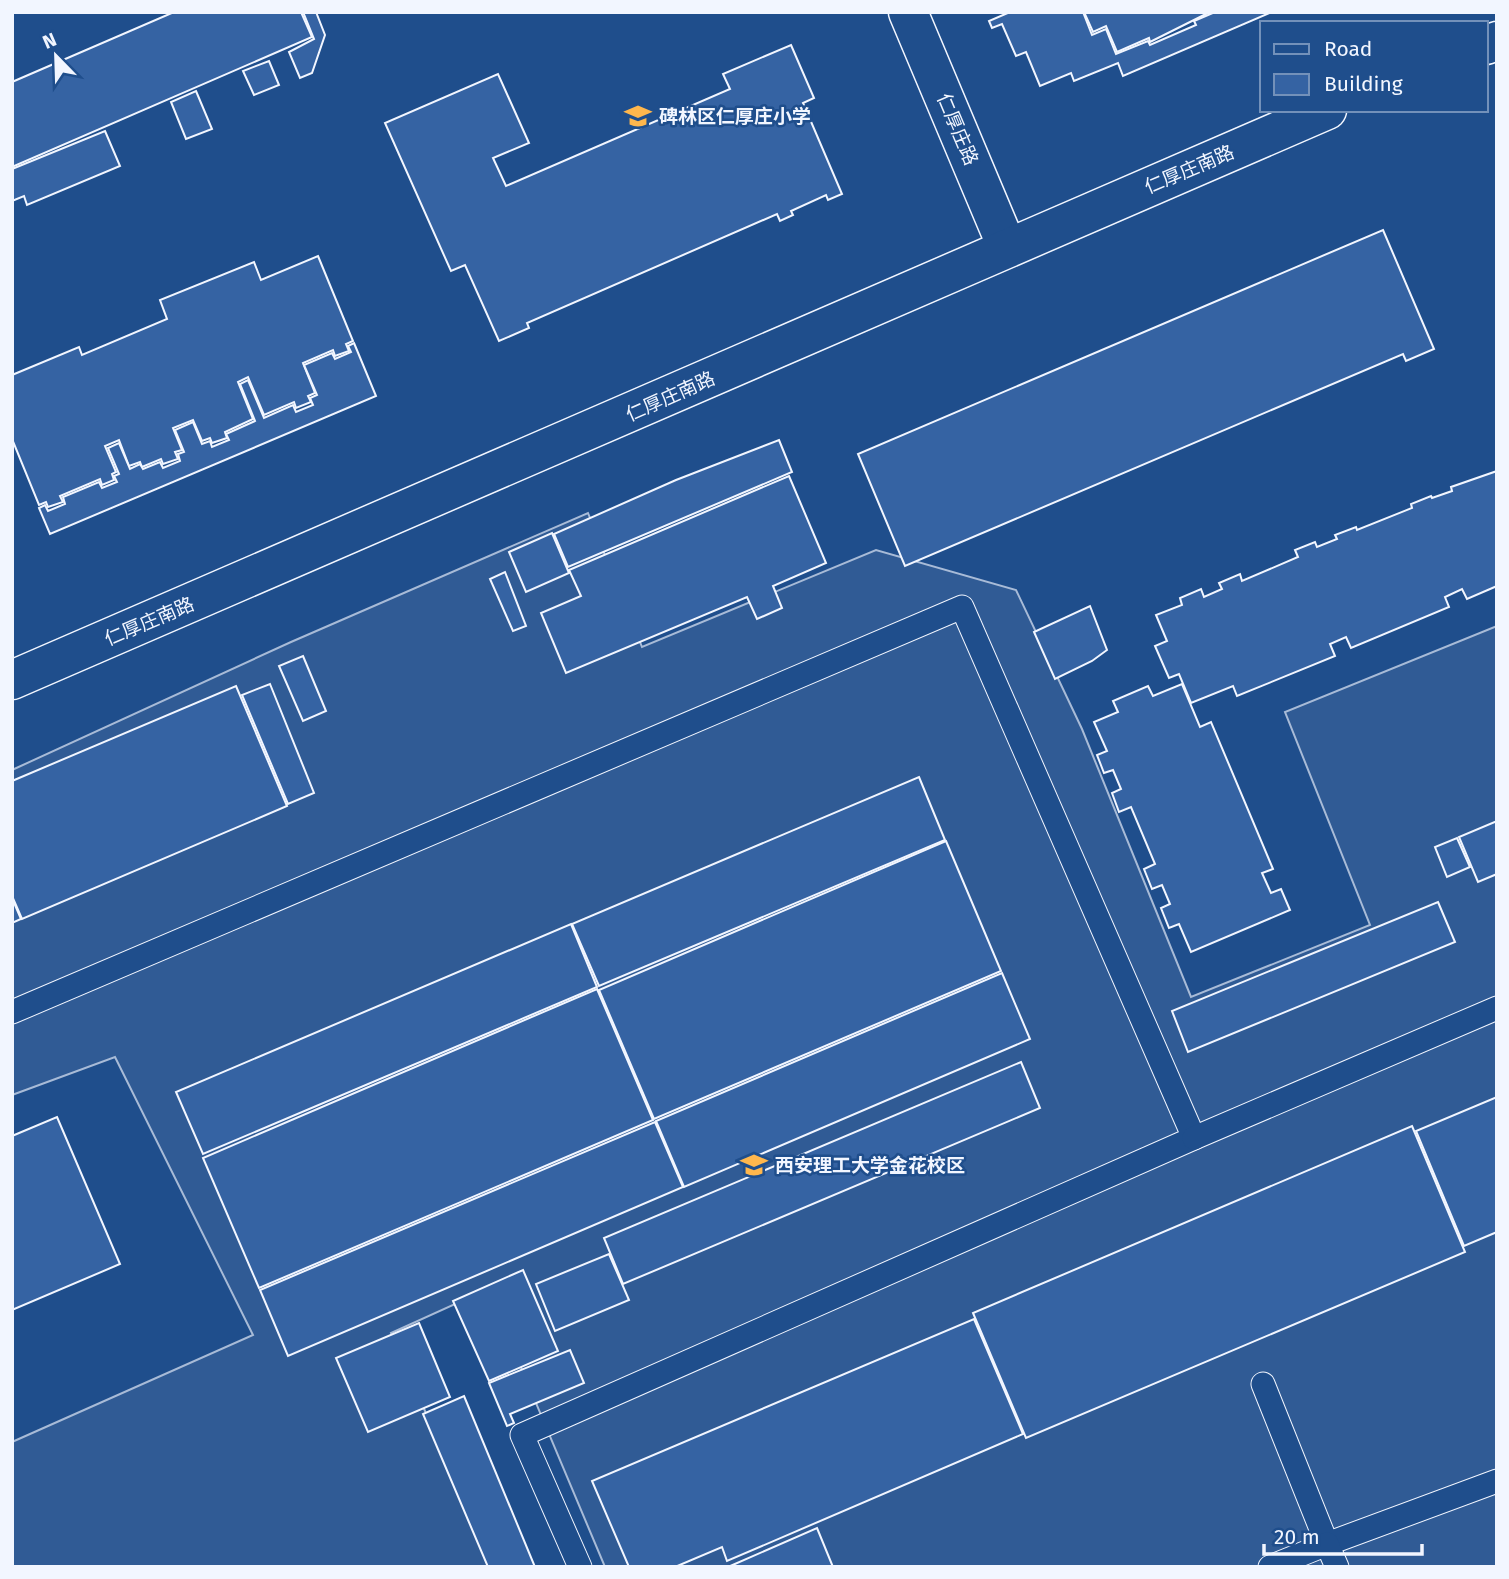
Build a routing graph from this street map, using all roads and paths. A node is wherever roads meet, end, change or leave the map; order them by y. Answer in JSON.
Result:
{"nodes":[{"id":1,"x":908,"y":12,"type":"edge"},
{"id":2,"x":1322,"y":112,"type":"edge"},
{"id":3,"x":1007,"y":247,"type":"junction"},
{"id":4,"x":12,"y":680,"type":"edge"},
{"id":5,"x":1497,"y":1007,"type":"edge"},
{"id":6,"x":12,"y":1012,"type":"edge"},
{"id":7,"x":1194,"y":1138,"type":"junction"},
{"id":8,"x":1263,"y":1384,"type":"dead end"},
{"id":9,"x":1497,"y":1481,"type":"edge"},
{"id":10,"x":1327,"y":1544,"type":"junction"},
{"id":11,"x":580,"y":1567,"type":"edge"},
{"id":12,"x":1270,"y":1567,"type":"edge"},
{"id":13,"x":1337,"y":1567,"type":"edge"}],
"edges":[{"from":1,"to":3,"type":"street","name":"仁厚庄路"},
{"from":2,"to":3,"type":"street","name":"仁厚庄南路"},
{"from":3,"to":4,"type":"street","name":"仁厚庄南路"},
{"from":5,"to":7,"type":"lane"},
{"from":6,"to":7,"type":"lane"},
{"from":7,"to":11,"type":"lane"},
{"from":8,"to":10,"type":"lane"},
{"from":9,"to":10,"type":"lane"},
{"from":10,"to":12,"type":"lane"},
{"from":10,"to":13,"type":"lane"}]}
